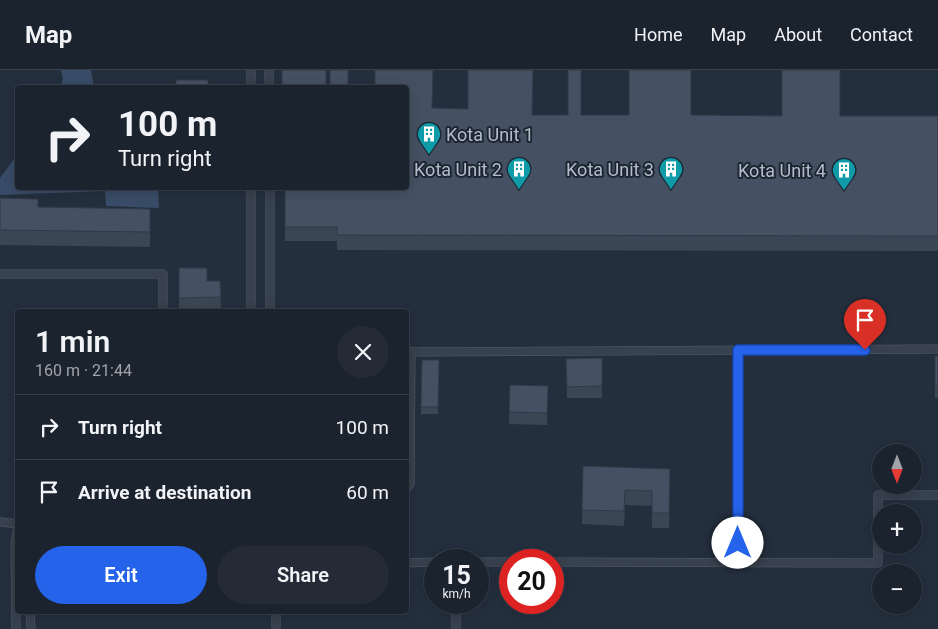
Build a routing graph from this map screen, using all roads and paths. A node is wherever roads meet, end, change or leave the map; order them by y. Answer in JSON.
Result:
{"nodes":[{"id":1,"x":251,"y":70,"type":"edge"},
{"id":2,"x":269,"y":70,"type":"edge"},
{"id":3,"x":251,"y":85,"type":"edge"},
{"id":4,"x":269,"y":85,"type":"edge"},
{"id":5,"x":251,"y":190,"type":"edge"},
{"id":6,"x":270,"y":190,"type":"edge"},
{"id":7,"x":0,"y":274,"type":"edge"},
{"id":8,"x":163,"y":309,"type":"edge"},
{"id":9,"x":251,"y":309,"type":"edge"},
{"id":10,"x":270,"y":309,"type":"edge"},
{"id":11,"x":938,"y":349,"type":"edge"},
{"id":12,"x":738,"y":350,"type":"junction"},
{"id":13,"x":409,"y":352,"type":"edge"},
{"id":14,"x":409,"y":418,"type":"edge"},
{"id":15,"x":409,"y":485,"type":"edge"},
{"id":16,"x":938,"y":495,"type":"edge"},
{"id":17,"x":0,"y":522,"type":"edge"},
{"id":18,"x":15,"y":524,"type":"edge"},
{"id":19,"x":424,"y":562,"type":"edge"},
{"id":20,"x":564,"y":562,"type":"edge"},
{"id":21,"x":738,"y":562,"type":"junction"},
{"id":22,"x":409,"y":563,"type":"edge"},
{"id":23,"x":16,"y":614,"type":"edge"},
{"id":24,"x":30,"y":614,"type":"edge"},
{"id":25,"x":276,"y":614,"type":"edge"},
{"id":26,"x":456,"y":614,"type":"edge"},
{"id":27,"x":16,"y":629,"type":"edge"},
{"id":28,"x":31,"y":629,"type":"edge"},
{"id":29,"x":276,"y":629,"type":"edge"},
{"id":30,"x":456,"y":629,"type":"edge"}],
"edges":[{"from":1,"to":3,"type":"lane"},
{"from":2,"to":4,"type":"lane"},
{"from":5,"to":9,"type":"lane"},
{"from":6,"to":10,"type":"lane"},
{"from":7,"to":8,"type":"lane"},
{"from":11,"to":12,"type":"lane"},
{"from":12,"to":13,"type":"lane"},
{"from":12,"to":21,"type":"lane"},
{"from":14,"to":15,"type":"lane"},
{"from":16,"to":21,"type":"lane"},
{"from":17,"to":18,"type":"lane"},
{"from":19,"to":22,"type":"lane"},
{"from":20,"to":21,"type":"lane"},
{"from":23,"to":27,"type":"lane"},
{"from":24,"to":28,"type":"lane"},
{"from":25,"to":29,"type":"lane"},
{"from":26,"to":30,"type":"lane"}]}
